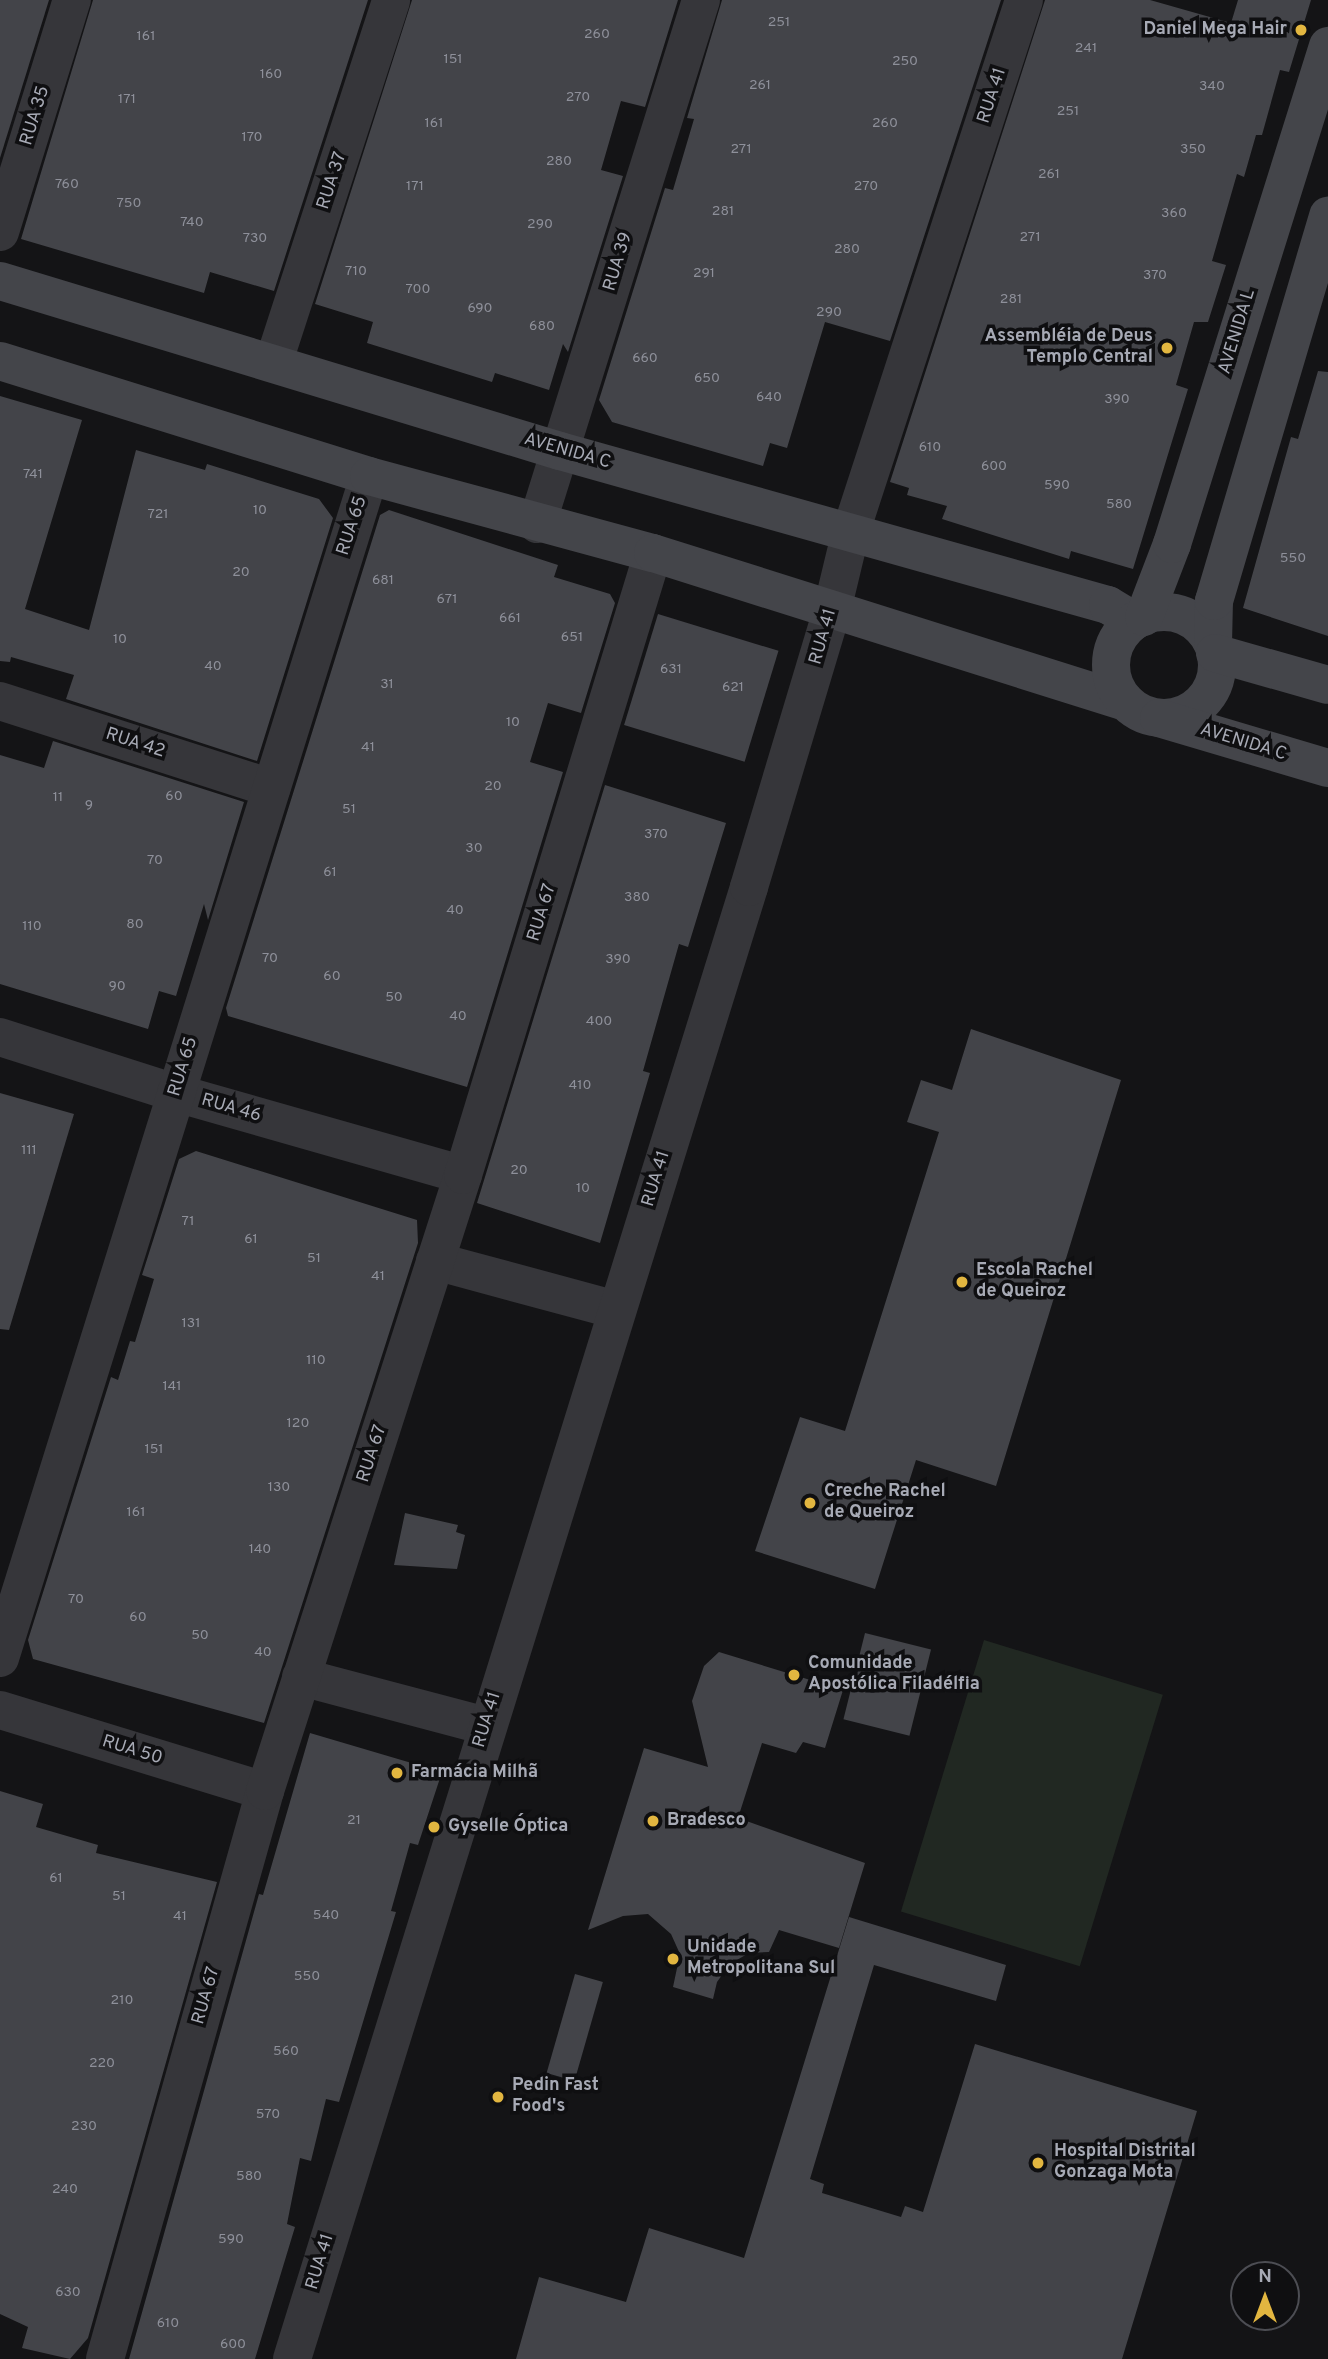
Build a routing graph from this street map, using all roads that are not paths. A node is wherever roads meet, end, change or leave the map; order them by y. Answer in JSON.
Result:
{"nodes":[{"id":1,"x":72,"y":0,"type":"edge"},
{"id":2,"x":391,"y":0,"type":"edge"},
{"id":3,"x":701,"y":0,"type":"edge"},
{"id":4,"x":1024,"y":0,"type":"edge"},
{"id":5,"x":1328,"y":46,"type":"edge"},
{"id":6,"x":1328,"y":216,"type":"edge"},
{"id":7,"x":0,"y":232,"type":"edge"},
{"id":8,"x":0,"y":281,"type":"edge"},
{"id":9,"x":0,"y":361,"type":"edge"},
{"id":10,"x":274,"y":362,"type":"junction"},
{"id":11,"x":560,"y":451,"type":"junction"},
{"id":12,"x":369,"y":476,"type":"junction"},
{"id":13,"x":537,"y":524,"type":"junction"},
{"id":14,"x":851,"y":531,"type":"junction"},
{"id":15,"x":653,"y":553,"type":"junction"},
{"id":16,"x":832,"y":610,"type":"junction"},
{"id":17,"x":1139,"y":619,"type":"junction"},
{"id":18,"x":1214,"y":648,"type":"junction"},
{"id":19,"x":1328,"y":685,"type":"edge"},
{"id":20,"x":0,"y":701,"type":"edge"},
{"id":21,"x":1142,"y":710,"type":"junction"},
{"id":22,"x":1328,"y":768,"type":"edge"},
{"id":23,"x":271,"y":788,"type":"junction"},
{"id":24,"x":0,"y":1037,"type":"edge"},
{"id":25,"x":176,"y":1093,"type":"junction"},
{"id":26,"x":463,"y":1174,"type":"junction"},
{"id":27,"x":435,"y":1261,"type":"junction"},
{"id":28,"x":616,"y":1310,"type":"junction"},
{"id":29,"x":0,"y":1658,"type":"edge"},
{"id":30,"x":301,"y":1677,"type":"junction"},
{"id":31,"x":0,"y":1710,"type":"edge"},
{"id":32,"x":487,"y":1726,"type":"junction"},
{"id":33,"x":265,"y":1791,"type":"junction"},
{"id":34,"x":105,"y":2359,"type":"edge"},
{"id":35,"x":292,"y":2359,"type":"edge"}],
"edges":[{"from":1,"to":7,"type":"street","name":"RUA 35"},
{"from":2,"to":10,"type":"street","name":"RUA 37"},
{"from":3,"to":11,"type":"street","name":"RUA 39"},
{"from":4,"to":14,"type":"street","name":"RUA 41"},
{"from":5,"to":17,"type":"street","name":"AVENIDA L"},
{"from":6,"to":18,"type":"street"},
{"from":8,"to":10,"type":"street","name":"AVENIDA C"},
{"from":9,"to":12,"type":"street","name":"AVENIDA C"},
{"from":10,"to":11,"type":"street","name":"AVENIDA C"},
{"from":11,"to":13,"type":"street","name":"RUA 39"},
{"from":11,"to":14,"type":"street","name":"AVENIDA C"},
{"from":12,"to":13,"type":"street","name":"AVENIDA C"},
{"from":12,"to":23,"type":"street","name":"RUA 65"},
{"from":13,"to":15,"type":"street","name":"AVENIDA C"},
{"from":14,"to":16,"type":"street","name":"RUA 41"},
{"from":14,"to":17,"type":"street","name":"AVENIDA C"},
{"from":15,"to":16,"type":"street","name":"AVENIDA C"},
{"from":15,"to":26,"type":"street","name":"RUA 67"},
{"from":16,"to":21,"type":"street","name":"AVENIDA C"},
{"from":16,"to":28,"type":"street","name":"RUA 41"},
{"from":17,"to":18,"type":"street"},
{"from":17,"to":21,"type":"street"},
{"from":18,"to":19,"type":"street"},
{"from":18,"to":21,"type":"street"},
{"from":20,"to":23,"type":"street","name":"RUA 42"},
{"from":21,"to":22,"type":"street","name":"AVENIDA C"},
{"from":23,"to":25,"type":"street","name":"RUA 65"},
{"from":24,"to":25,"type":"street","name":"RUA 46"},
{"from":25,"to":26,"type":"street","name":"RUA 46"},
{"from":25,"to":29,"type":"street","name":"RUA 65"},
{"from":26,"to":27,"type":"street","name":"RUA 67"},
{"from":27,"to":28,"type":"street"},
{"from":27,"to":30,"type":"street","name":"RUA 67"},
{"from":28,"to":32,"type":"street","name":"RUA 41"},
{"from":30,"to":32,"type":"street"},
{"from":30,"to":33,"type":"street","name":"RUA 67"},
{"from":31,"to":33,"type":"street","name":"RUA 50"},
{"from":32,"to":35,"type":"street","name":"RUA 41"},
{"from":33,"to":34,"type":"street","name":"RUA 67"}]}
